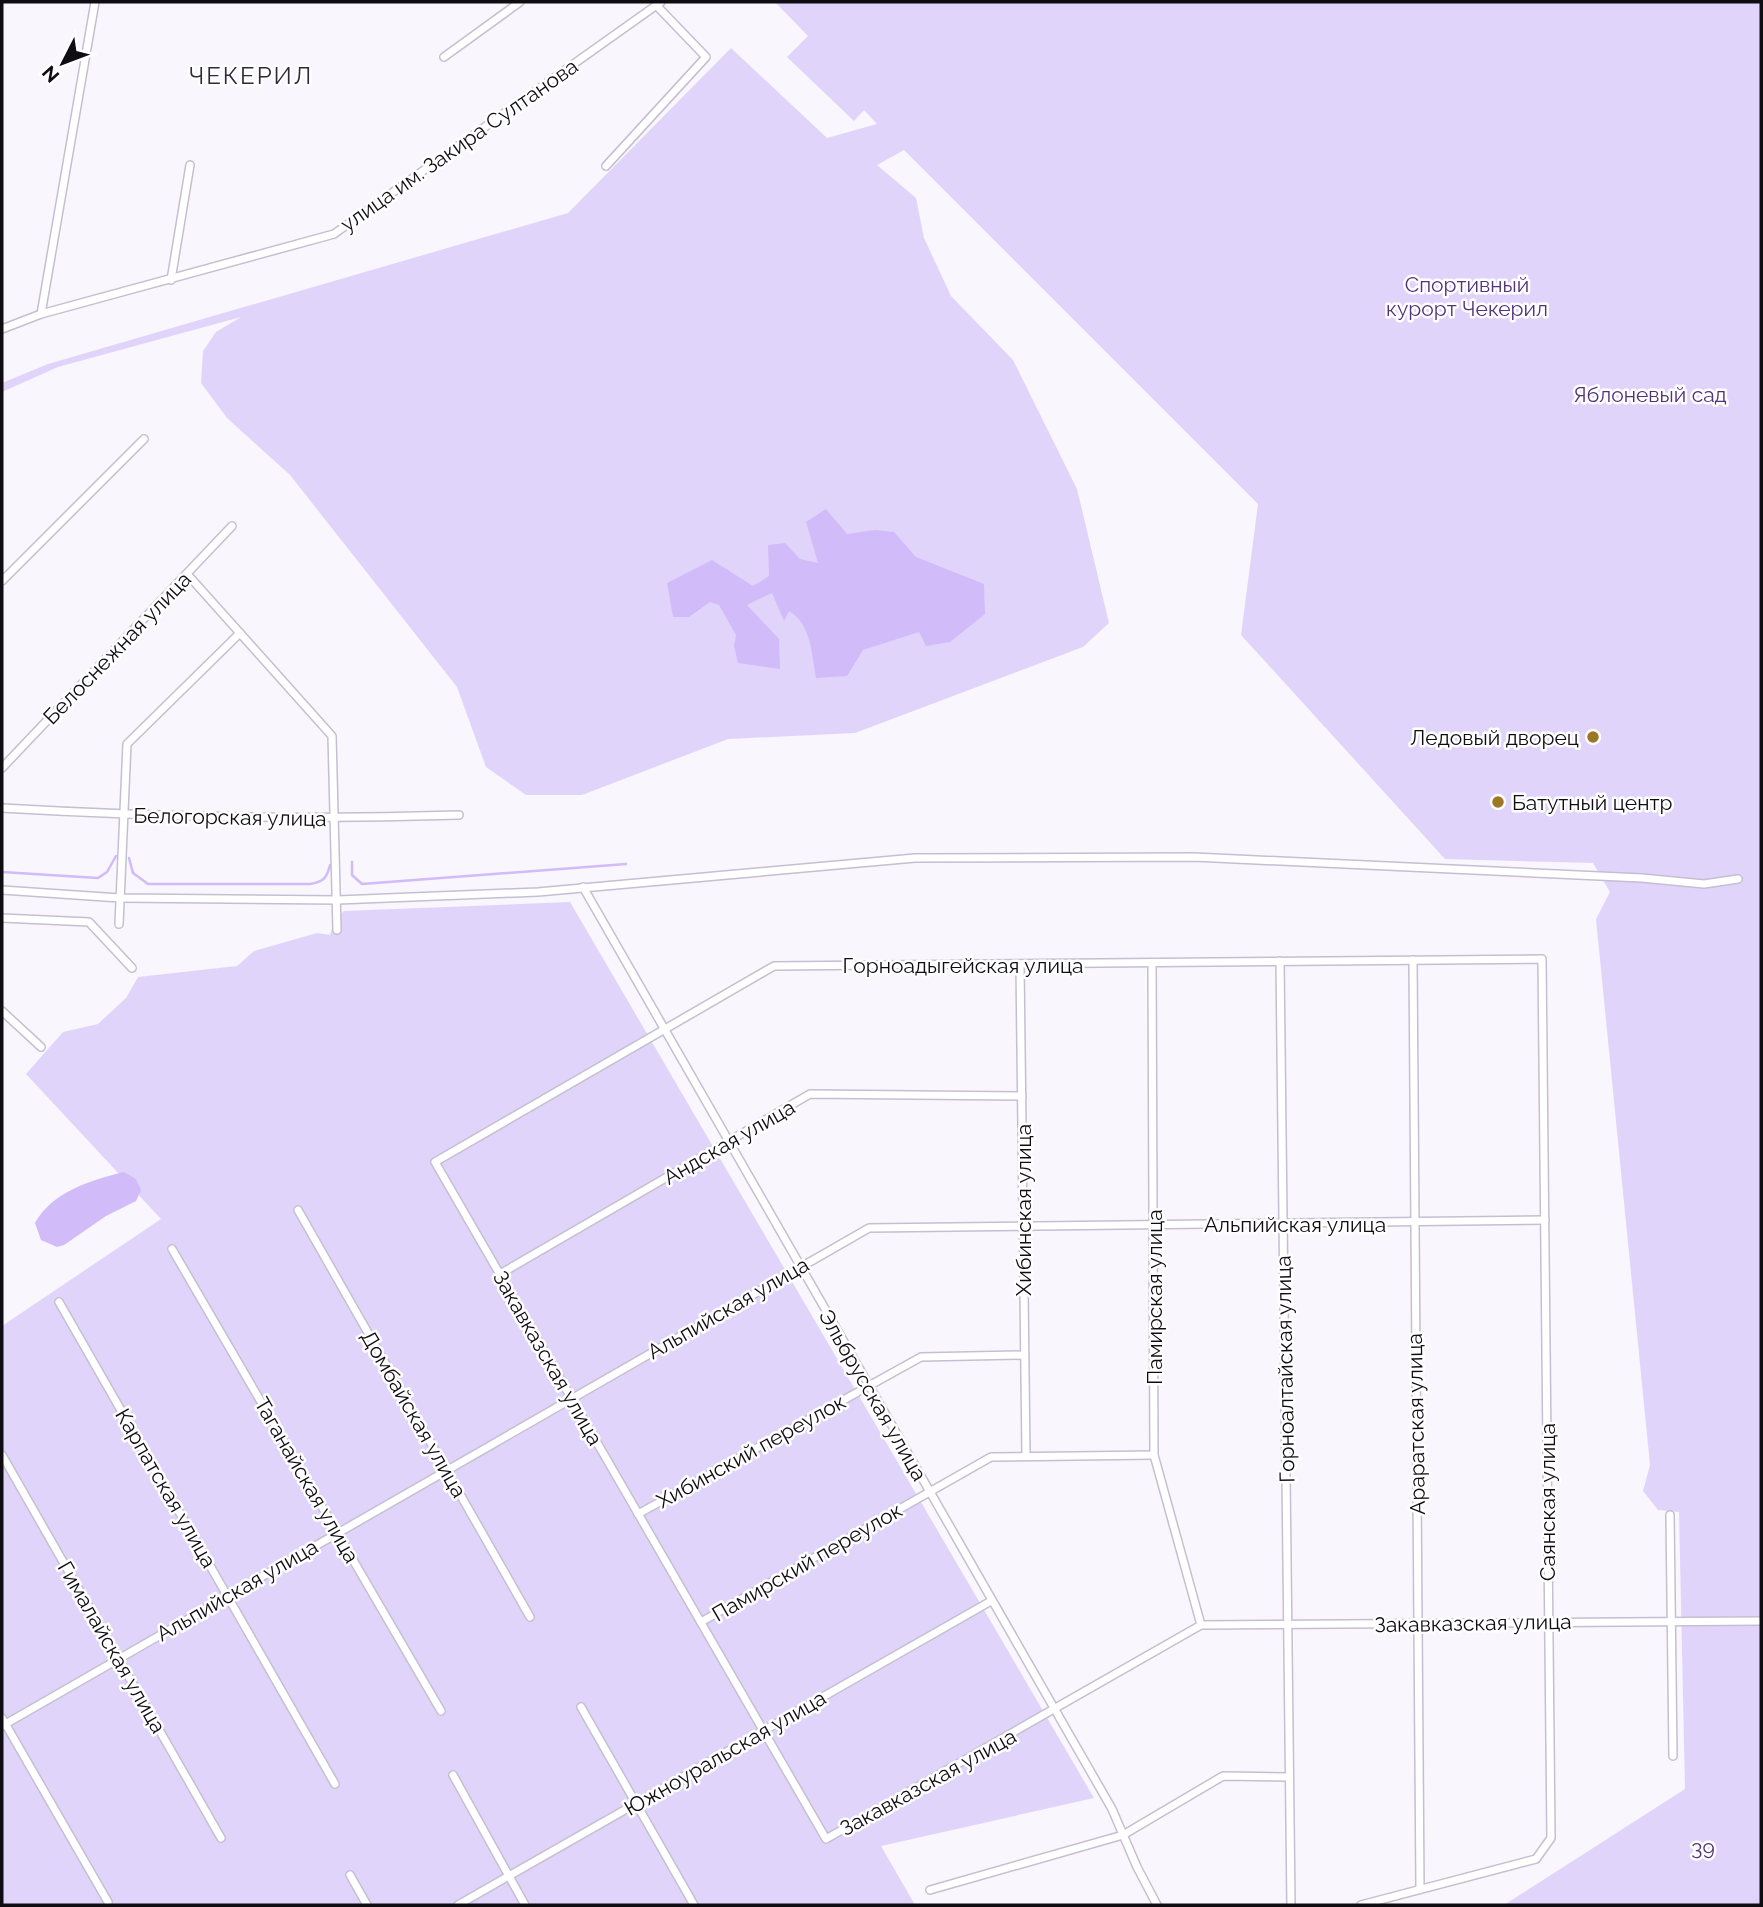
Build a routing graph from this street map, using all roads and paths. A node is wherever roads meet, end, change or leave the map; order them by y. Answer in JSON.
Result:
{"nodes":[{"id":1,"x":95,"y":2,"type":"edge"},
{"id":2,"x":520,"y":2,"type":"edge"},
{"id":3,"x":658,"y":4,"type":"edge"},
{"id":4,"x":444,"y":57,"type":"dead end"},
{"id":5,"x":190,"y":165,"type":"dead end"},
{"id":6,"x":607,"y":166,"type":"dead end"},
{"id":7,"x":171,"y":279,"type":"junction"},
{"id":8,"x":41,"y":314,"type":"junction"},
{"id":9,"x":2,"y":329,"type":"edge"},
{"id":10,"x":144,"y":439,"type":"dead end"},
{"id":11,"x":232,"y":526,"type":"dead end"},
{"id":12,"x":188,"y":575,"type":"junction"},
{"id":13,"x":2,"y":581,"type":"edge"},
{"id":14,"x":240,"y":633,"type":"junction"},
{"id":15,"x":2,"y":768,"type":"edge"},
{"id":16,"x":2,"y":808,"type":"edge"},
{"id":17,"x":124,"y":815,"type":"junction"},
{"id":18,"x":459,"y":816,"type":"dead end"},
{"id":19,"x":335,"y":820,"type":"junction"},
{"id":20,"x":1738,"y":879,"type":"dead end"},
{"id":21,"x":583,"y":887,"type":"junction"},
{"id":22,"x":2,"y":890,"type":"edge"},
{"id":23,"x":120,"y":898,"type":"junction"},
{"id":24,"x":338,"y":900,"type":"junction"},
{"id":25,"x":2,"y":918,"type":"edge"},
{"id":26,"x":119,"y":924,"type":"dead end"},
{"id":27,"x":337,"y":930,"type":"dead end"},
{"id":28,"x":1542,"y":959,"type":"joint"},
{"id":29,"x":1413,"y":960,"type":"junction"},
{"id":30,"x":1280,"y":961,"type":"junction"},
{"id":31,"x":1152,"y":963,"type":"junction"},
{"id":32,"x":1020,"y":965,"type":"junction"},
{"id":33,"x":132,"y":968,"type":"dead end"},
{"id":34,"x":2,"y":1011,"type":"edge"},
{"id":35,"x":667,"y":1030,"type":"junction"},
{"id":36,"x":41,"y":1047,"type":"dead end"},
{"id":37,"x":1022,"y":1096,"type":"junction"},
{"id":38,"x":729,"y":1143,"type":"junction"},
{"id":39,"x":435,"y":1162,"type":"joint"},
{"id":40,"x":298,"y":1210,"type":"dead end"},
{"id":41,"x":1545,"y":1220,"type":"junction"},
{"id":42,"x":1414,"y":1223,"type":"junction"},
{"id":43,"x":1284,"y":1224,"type":"junction"},
{"id":44,"x":1022,"y":1225,"type":"junction"},
{"id":45,"x":1154,"y":1226,"type":"junction"},
{"id":46,"x":172,"y":1249,"type":"dead end"},
{"id":47,"x":799,"y":1267,"type":"junction"},
{"id":48,"x":500,"y":1274,"type":"junction"},
{"id":49,"x":59,"y":1302,"type":"dead end"},
{"id":50,"x":1024,"y":1355,"type":"junction"},
{"id":51,"x":867,"y":1385,"type":"junction"},
{"id":52,"x":571,"y":1398,"type":"junction"},
{"id":53,"x":1154,"y":1454,"type":"junction"},
{"id":54,"x":2,"y":1455,"type":"edge"},
{"id":55,"x":1026,"y":1455,"type":"junction"},
{"id":56,"x":446,"y":1470,"type":"junction"},
{"id":57,"x":929,"y":1492,"type":"junction"},
{"id":58,"x":639,"y":1514,"type":"junction"},
{"id":59,"x":1670,"y":1515,"type":"dead end"},
{"id":60,"x":337,"y":1532,"type":"junction"},
{"id":61,"x":227,"y":1596,"type":"junction"},
{"id":62,"x":991,"y":1601,"type":"junction"},
{"id":63,"x":530,"y":1617,"type":"dead end"},
{"id":64,"x":1547,"y":1621,"type":"junction"},
{"id":65,"x":1672,"y":1621,"type":"junction"},
{"id":66,"x":1761,"y":1621,"type":"edge"},
{"id":67,"x":701,"y":1622,"type":"junction"},
{"id":68,"x":1418,"y":1624,"type":"junction"},
{"id":69,"x":1201,"y":1625,"type":"junction"},
{"id":70,"x":1288,"y":1626,"type":"junction"},
{"id":71,"x":118,"y":1658,"type":"junction"},
{"id":72,"x":581,"y":1707,"type":"dead end"},
{"id":73,"x":441,"y":1711,"type":"dead end"},
{"id":74,"x":1055,"y":1711,"type":"junction"},
{"id":75,"x":3,"y":1722,"type":"edge"},
{"id":76,"x":763,"y":1731,"type":"junction"},
{"id":77,"x":1673,"y":1756,"type":"dead end"},
{"id":78,"x":453,"y":1775,"type":"dead end"},
{"id":79,"x":1288,"y":1777,"type":"junction"},
{"id":80,"x":335,"y":1784,"type":"dead end"},
{"id":81,"x":636,"y":1804,"type":"junction"},
{"id":82,"x":1124,"y":1835,"type":"junction"},
{"id":83,"x":222,"y":1838,"type":"dead end"},
{"id":84,"x":350,"y":1875,"type":"dead end"},
{"id":85,"x":509,"y":1876,"type":"junction"},
{"id":86,"x":930,"y":1889,"type":"dead end"},
{"id":87,"x":1420,"y":1889,"type":"junction"},
{"id":88,"x":108,"y":1902,"type":"dead end"},
{"id":89,"x":367,"y":1905,"type":"edge"},
{"id":90,"x":458,"y":1905,"type":"edge"},
{"id":91,"x":525,"y":1905,"type":"edge"},
{"id":92,"x":694,"y":1905,"type":"edge"},
{"id":93,"x":1157,"y":1905,"type":"edge"},
{"id":94,"x":1291,"y":1905,"type":"edge"},
{"id":95,"x":1361,"y":1905,"type":"edge"}],
"edges":[{"from":1,"to":8,"type":"street"},
{"from":2,"to":4,"type":"street"},
{"from":3,"to":6,"type":"street"},
{"from":3,"to":7,"type":"street","name":"улица им. Закира Султанова"},
{"from":5,"to":7,"type":"street"},
{"from":7,"to":8,"type":"street","name":"улица им. Закира Султанова"},
{"from":8,"to":9,"type":"street","name":"улица им. Закира Султанова"},
{"from":10,"to":13,"type":"street"},
{"from":11,"to":12,"type":"street","name":"Белоснежная улица"},
{"from":12,"to":14,"type":"street"},
{"from":12,"to":15,"type":"street","name":"Белоснежная улица"},
{"from":14,"to":17,"type":"street"},
{"from":14,"to":19,"type":"street"},
{"from":16,"to":17,"type":"street","name":"Белогорская улица"},
{"from":17,"to":19,"type":"street","name":"Белогорская улица"},
{"from":17,"to":23,"type":"street"},
{"from":18,"to":19,"type":"street","name":"Белогорская улица"},
{"from":19,"to":24,"type":"street"},
{"from":20,"to":21,"type":"street"},
{"from":21,"to":24,"type":"street"},
{"from":21,"to":35,"type":"street","name":"Эльбрусская улица"},
{"from":22,"to":23,"type":"street"},
{"from":23,"to":24,"type":"street"},
{"from":23,"to":26,"type":"street"},
{"from":24,"to":27,"type":"street"},
{"from":25,"to":33,"type":"street"},
{"from":28,"to":29,"type":"street","name":"Горноадыгейская улица"},
{"from":28,"to":41,"type":"street","name":"Саянская улица"},
{"from":29,"to":30,"type":"street","name":"Горноадыгейская улица"},
{"from":29,"to":42,"type":"street","name":"Араратская улица"},
{"from":30,"to":31,"type":"street","name":"Горноадыгейская улица"},
{"from":30,"to":43,"type":"street","name":"Горноалтайская улица"},
{"from":31,"to":32,"type":"street","name":"Горноадыгейская улица"},
{"from":31,"to":45,"type":"street","name":"Памирская улица"},
{"from":32,"to":35,"type":"street","name":"Горноадыгейская улица"},
{"from":32,"to":37,"type":"street","name":"Хибинская улица"},
{"from":34,"to":36,"type":"street"},
{"from":35,"to":38,"type":"street","name":"Эльбрусская улица"},
{"from":35,"to":39,"type":"street","name":"Горноадыгейская улица"},
{"from":37,"to":38,"type":"street","name":"Андская улица"},
{"from":37,"to":44,"type":"street","name":"Хибинская улица"},
{"from":38,"to":47,"type":"street","name":"Эльбрусская улица"},
{"from":38,"to":48,"type":"street","name":"Андская улица"},
{"from":39,"to":48,"type":"street","name":"Закавказская улица"},
{"from":40,"to":56,"type":"street","name":"Домбайская улица"},
{"from":41,"to":42,"type":"street","name":"Альпийская улица"},
{"from":41,"to":64,"type":"street","name":"Саянская улица"},
{"from":42,"to":43,"type":"street","name":"Альпийская улица"},
{"from":42,"to":68,"type":"street","name":"Араратская улица"},
{"from":43,"to":45,"type":"street","name":"Альпийская улица"},
{"from":43,"to":70,"type":"street","name":"Горноалтайская улица"},
{"from":44,"to":45,"type":"street","name":"Альпийская улица"},
{"from":44,"to":47,"type":"street","name":"Альпийская улица"},
{"from":44,"to":50,"type":"street","name":"Хибинская улица"},
{"from":45,"to":53,"type":"street","name":"Памирская улица"},
{"from":46,"to":60,"type":"street","name":"Таганайская улица"},
{"from":47,"to":51,"type":"street","name":"Эльбрусская улица"},
{"from":47,"to":52,"type":"street","name":"Альпийская улица"},
{"from":48,"to":52,"type":"street","name":"Закавказская улица"},
{"from":49,"to":61,"type":"street","name":"Карпатская улица"},
{"from":50,"to":51,"type":"street","name":"Хибинский переулок"},
{"from":50,"to":55,"type":"street","name":"Хибинская улица"},
{"from":51,"to":57,"type":"street","name":"Эльбрусская улица"},
{"from":51,"to":58,"type":"street","name":"Хибинский переулок"},
{"from":52,"to":56,"type":"street","name":"Альпийская улица"},
{"from":52,"to":58,"type":"street","name":"Закавказская улица"},
{"from":53,"to":55,"type":"street","name":"Памирский переулок"},
{"from":53,"to":69,"type":"street","name":"Памирская улица"},
{"from":54,"to":71,"type":"street","name":"Гималайская улица"},
{"from":55,"to":57,"type":"street","name":"Памирский переулок"},
{"from":56,"to":60,"type":"street","name":"Альпийская улица"},
{"from":56,"to":63,"type":"street","name":"Домбайская улица"},
{"from":57,"to":62,"type":"street","name":"Эльбрусская улица"},
{"from":57,"to":67,"type":"street","name":"Памирский переулок"},
{"from":58,"to":67,"type":"street","name":"Закавказская улица"},
{"from":59,"to":65,"type":"street"},
{"from":60,"to":61,"type":"street","name":"Альпийская улица"},
{"from":60,"to":73,"type":"street","name":"Таганайская улица"},
{"from":61,"to":71,"type":"street","name":"Альпийская улица"},
{"from":61,"to":80,"type":"street","name":"Карпатская улица"},
{"from":62,"to":74,"type":"street","name":"Эльбрусская улица"},
{"from":62,"to":76,"type":"street","name":"Южноуральская улица"},
{"from":64,"to":65,"type":"street","name":"Закавказская улица"},
{"from":64,"to":68,"type":"street","name":"Закавказская улица"},
{"from":64,"to":87,"type":"street","name":"Саянская улица"},
{"from":65,"to":66,"type":"street","name":"Закавказская улица"},
{"from":65,"to":77,"type":"street"},
{"from":67,"to":76,"type":"street","name":"Закавказская улица"},
{"from":68,"to":70,"type":"street","name":"Закавказская улица"},
{"from":68,"to":87,"type":"street","name":"Араратская улица"},
{"from":69,"to":70,"type":"street","name":"Закавказская улица"},
{"from":69,"to":74,"type":"street","name":"Закавказская улица"},
{"from":70,"to":79,"type":"street","name":"Горноалтайская улица"},
{"from":71,"to":75,"type":"street","name":"Альпийская улица"},
{"from":71,"to":83,"type":"street","name":"Гималайская улица"},
{"from":72,"to":81,"type":"street"},
{"from":74,"to":76,"type":"street","name":"Закавказская улица"},
{"from":74,"to":82,"type":"street","name":"Эльбрусская улица"},
{"from":75,"to":88,"type":"street"},
{"from":76,"to":81,"type":"street","name":"Южноуральская улица"},
{"from":78,"to":85,"type":"street"},
{"from":79,"to":82,"type":"street"},
{"from":79,"to":94,"type":"street","name":"Горноалтайская улица"},
{"from":81,"to":85,"type":"street","name":"Южноуральская улица"},
{"from":81,"to":92,"type":"street"},
{"from":82,"to":86,"type":"street"},
{"from":82,"to":93,"type":"street","name":"Эльбрусская улица"},
{"from":84,"to":89,"type":"street"},
{"from":85,"to":90,"type":"street","name":"Южноуральская улица"},
{"from":85,"to":91,"type":"street"},
{"from":87,"to":95,"type":"street","name":"Саянская улица"}]}
